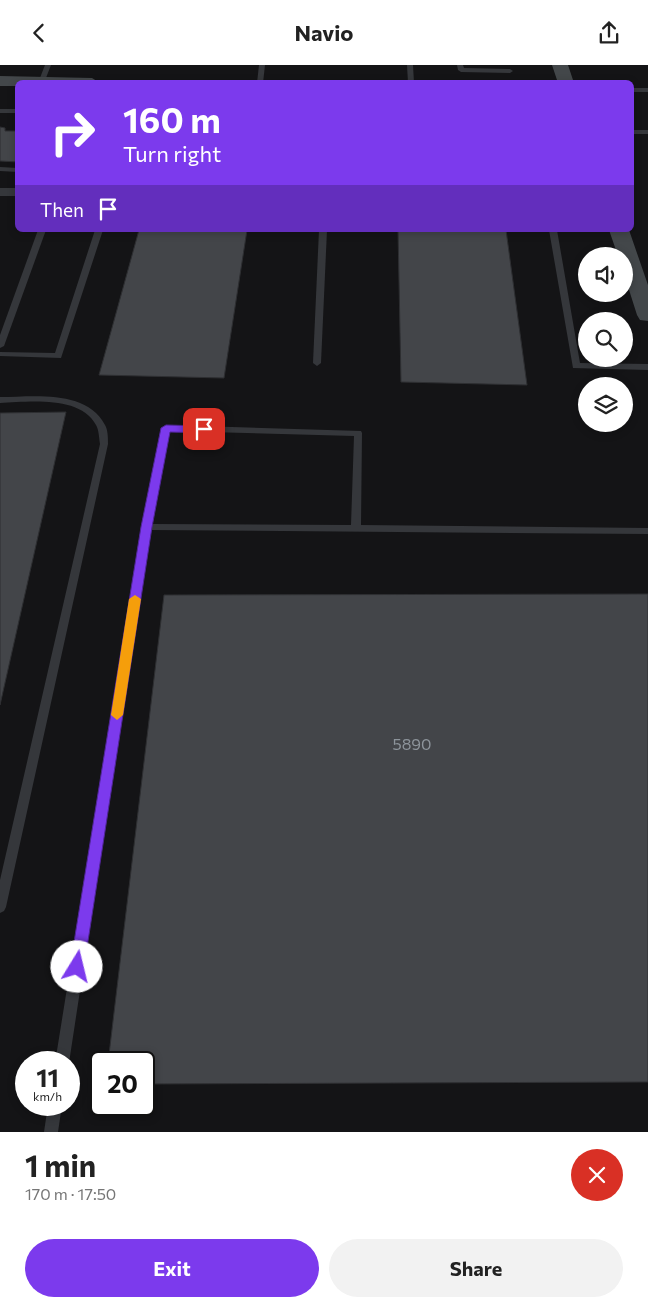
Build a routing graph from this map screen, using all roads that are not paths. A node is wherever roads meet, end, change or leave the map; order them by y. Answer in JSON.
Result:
{"nodes":[{"id":1,"x":48,"y":65,"type":"edge"},
{"id":2,"x":262,"y":65,"type":"edge"},
{"id":3,"x":410,"y":65,"type":"edge"},
{"id":4,"x":460,"y":65,"type":"edge"},
{"id":5,"x":560,"y":65,"type":"edge"},
{"id":6,"x":510,"y":71,"type":"edge"},
{"id":7,"x":42,"y":80,"type":"edge"},
{"id":8,"x":260,"y":80,"type":"edge"},
{"id":9,"x":411,"y":80,"type":"edge"},
{"id":10,"x":565,"y":80,"type":"edge"},
{"id":11,"x":0,"y":81,"type":"edge"},
{"id":12,"x":15,"y":81,"type":"edge"},
{"id":13,"x":634,"y":90,"type":"edge"},
{"id":14,"x":648,"y":90,"type":"edge"},
{"id":15,"x":0,"y":111,"type":"edge"},
{"id":16,"x":15,"y":111,"type":"edge"},
{"id":17,"x":634,"y":132,"type":"edge"},
{"id":18,"x":648,"y":132,"type":"edge"},
{"id":19,"x":0,"y":169,"type":"edge"},
{"id":20,"x":15,"y":169,"type":"edge"},
{"id":21,"x":15,"y":192,"type":"edge"},
{"id":22,"x":0,"y":193,"type":"edge"},
{"id":23,"x":41,"y":232,"type":"edge"},
{"id":24,"x":98,"y":232,"type":"edge"},
{"id":25,"x":323,"y":232,"type":"edge"},
{"id":26,"x":552,"y":232,"type":"edge"},
{"id":27,"x":620,"y":232,"type":"edge"},
{"id":28,"x":643,"y":287,"type":"edge"},
{"id":29,"x":648,"y":315,"type":"edge"},
{"id":30,"x":0,"y":346,"type":"edge"},
{"id":31,"x":0,"y":354,"type":"edge"},
{"id":32,"x":318,"y":363,"type":"dead end"},
{"id":33,"x":648,"y":367,"type":"edge"},
{"id":34,"x":0,"y":400,"type":"edge"},
{"id":35,"x":146,"y":527,"type":"junction"},
{"id":36,"x":356,"y":529,"type":"junction"},
{"id":37,"x":648,"y":531,"type":"edge"},
{"id":38,"x":0,"y":907,"type":"edge"},
{"id":39,"x":64,"y":1051,"type":"edge"},
{"id":40,"x":53,"y":1116,"type":"edge"},
{"id":41,"x":51,"y":1132,"type":"edge"}],
"edges":[{"from":1,"to":7,"type":"lane"},
{"from":2,"to":8,"type":"lane"},
{"from":3,"to":9,"type":"lane"},
{"from":4,"to":6,"type":"lane"},
{"from":5,"to":10,"type":"street"},
{"from":11,"to":12,"type":"street"},
{"from":13,"to":14,"type":"lane"},
{"from":15,"to":16,"type":"lane"},
{"from":17,"to":18,"type":"lane"},
{"from":19,"to":20,"type":"lane"},
{"from":21,"to":22,"type":"street"},
{"from":23,"to":30,"type":"lane"},
{"from":24,"to":31,"type":"lane"},
{"from":25,"to":32,"type":"lane"},
{"from":26,"to":33,"type":"lane"},
{"from":27,"to":28,"type":"street"},
{"from":28,"to":29,"type":"street"},
{"from":34,"to":38,"type":"lane"},
{"from":35,"to":36,"type":"lane"},
{"from":35,"to":36,"type":"lane"},
{"from":35,"to":39,"type":"lane"},
{"from":36,"to":37,"type":"lane"},
{"from":40,"to":41,"type":"lane"}]}
